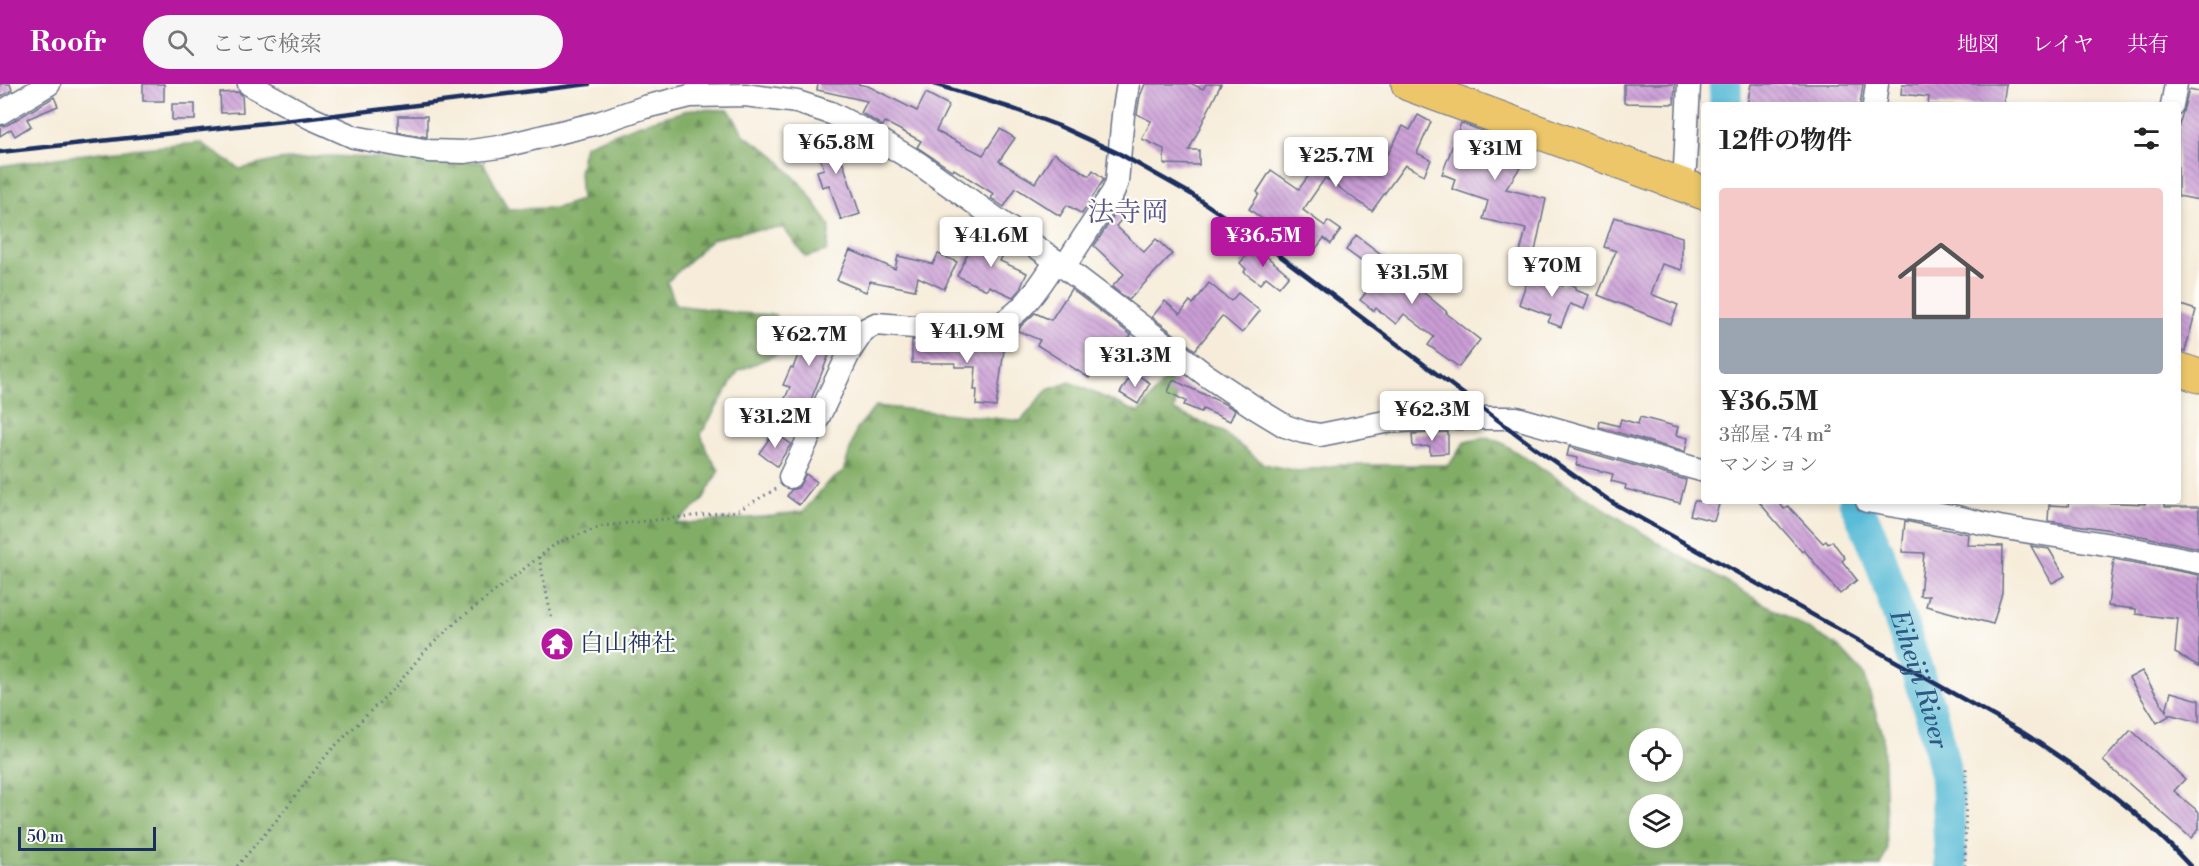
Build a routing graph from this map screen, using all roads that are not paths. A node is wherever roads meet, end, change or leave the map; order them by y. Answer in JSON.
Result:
{"nodes":[{"id":1,"x":49,"y":84,"type":"edge"},
{"id":2,"x":1128,"y":84,"type":"edge"},
{"id":3,"x":1689,"y":84,"type":"edge"},
{"id":4,"x":1877,"y":84,"type":"edge"},
{"id":5,"x":2176,"y":84,"type":"edge"},
{"id":6,"x":1421,"y":86,"type":"edge"},
{"id":7,"x":261,"y":87,"type":"edge"},
{"id":8,"x":23,"y":90,"type":"edge"},
{"id":9,"x":1874,"y":102,"type":"edge"},
{"id":10,"x":2173,"y":102,"type":"edge"},
{"id":11,"x":0,"y":113,"type":"edge"},
{"id":12,"x":1693,"y":189,"type":"edge"},
{"id":13,"x":1060,"y":264,"type":"junction"},
{"id":14,"x":2181,"y":370,"type":"edge"},
{"id":15,"x":2199,"y":376,"type":"edge"},
{"id":16,"x":1701,"y":470,"type":"edge"},
{"id":17,"x":790,"y":477,"type":"road end"},
{"id":18,"x":1880,"y":504,"type":"edge"},
{"id":19,"x":2199,"y":562,"type":"edge"}],
"edges":[{"from":1,"to":8,"type":"street"},
{"from":2,"to":13,"type":"street"},
{"from":3,"to":12,"type":"street"},
{"from":4,"to":9,"type":"street"},
{"from":5,"to":10,"type":"street"},
{"from":6,"to":12,"type":"highway"},
{"from":7,"to":13,"type":"street"},
{"from":8,"to":11,"type":"street"},
{"from":13,"to":16,"type":"street"},
{"from":13,"to":17,"type":"street"},
{"from":14,"to":15,"type":"highway"},
{"from":18,"to":19,"type":"street"}]}
